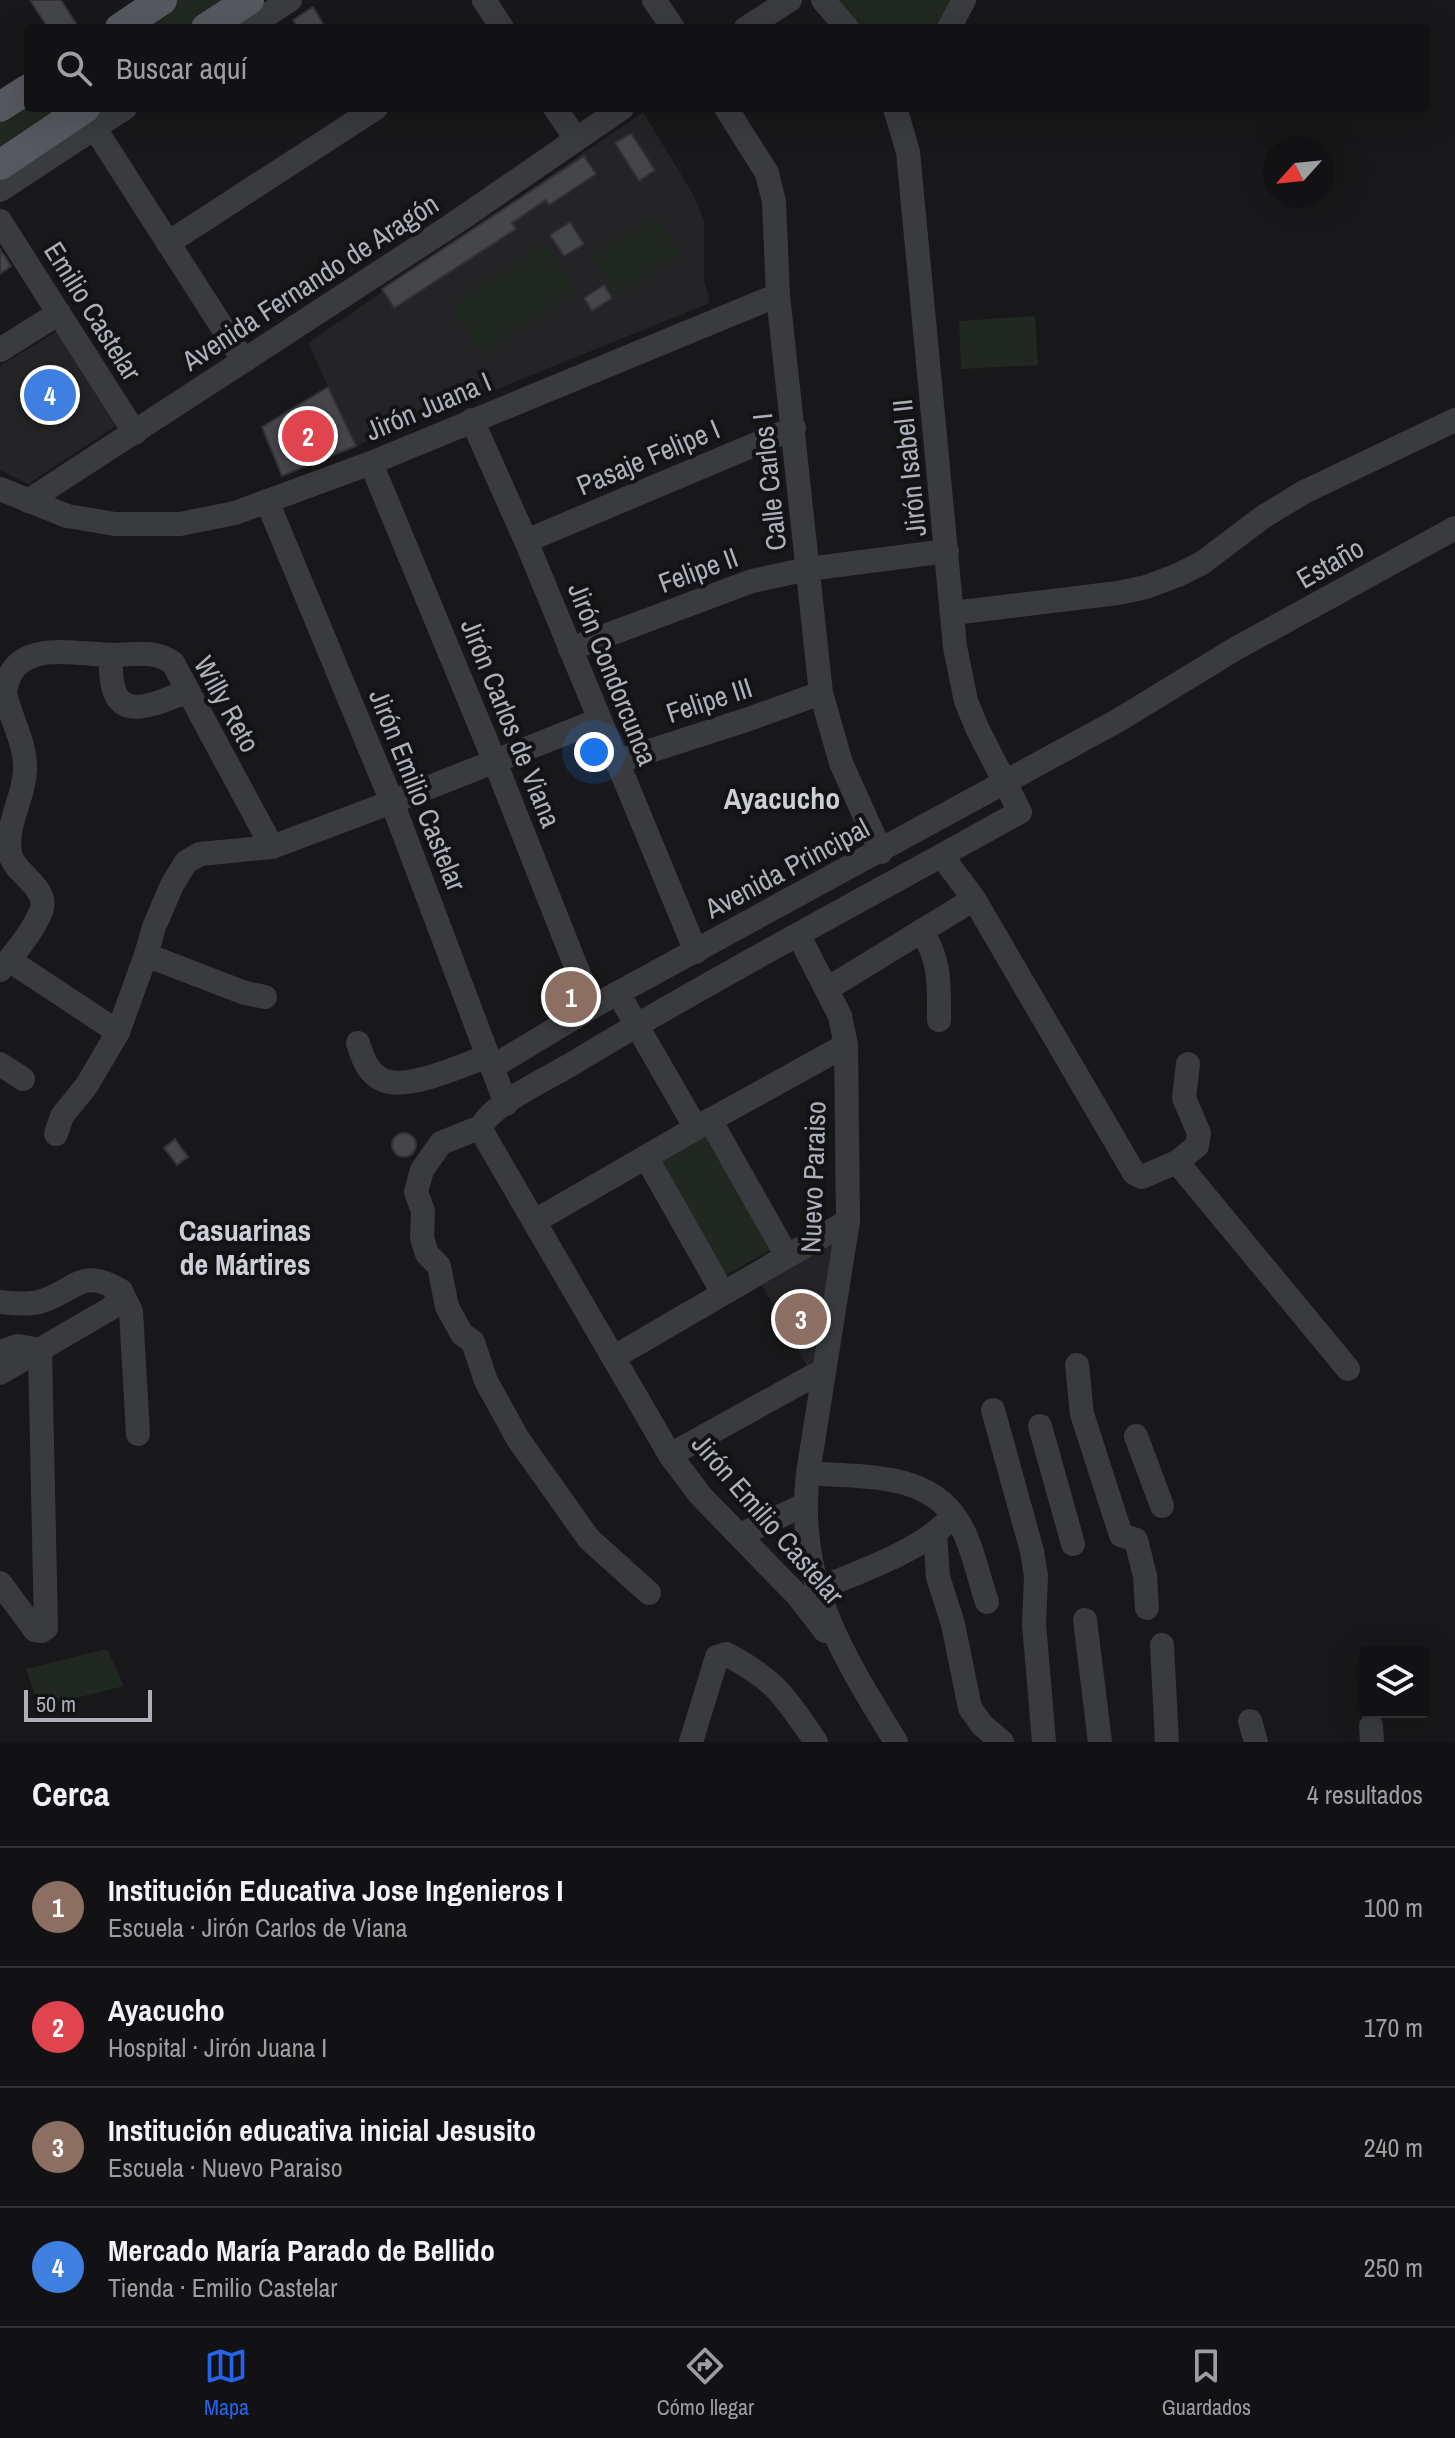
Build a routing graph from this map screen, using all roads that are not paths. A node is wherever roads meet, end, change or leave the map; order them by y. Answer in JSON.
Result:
{"nodes":[{"id":1,"x":162,"y":0,"type":"edge"},
{"id":2,"x":249,"y":0,"type":"edge"},
{"id":3,"x":290,"y":0,"type":"edge"},
{"id":4,"x":484,"y":0,"type":"edge"},
{"id":5,"x":654,"y":0,"type":"edge"},
{"id":6,"x":790,"y":0,"type":"edge"},
{"id":7,"x":823,"y":0,"type":"edge"},
{"id":8,"x":964,"y":0,"type":"edge"},
{"id":9,"x":126,"y":24,"type":"edge"},
{"id":10,"x":212,"y":24,"type":"edge"},
{"id":11,"x":253,"y":24,"type":"edge"},
{"id":12,"x":498,"y":24,"type":"edge"},
{"id":13,"x":670,"y":24,"type":"edge"},
{"id":14,"x":752,"y":24,"type":"edge"},
{"id":15,"x":844,"y":24,"type":"edge"},
{"id":16,"x":951,"y":24,"type":"edge"},
{"id":17,"x":24,"y":92,"type":"edge"},
{"id":18,"x":0,"y":107,"type":"edge"},
{"id":19,"x":370,"y":112,"type":"edge"},
{"id":20,"x":558,"y":112,"type":"edge"},
{"id":21,"x":616,"y":112,"type":"edge"},
{"id":22,"x":729,"y":112,"type":"edge"},
{"id":23,"x":901,"y":112,"type":"edge"},
{"id":24,"x":87,"y":115,"type":"edge"},
{"id":25,"x":576,"y":139,"type":"junction"},
{"id":26,"x":0,"y":165,"type":"edge"},
{"id":27,"x":0,"y":190,"type":"edge"},
{"id":28,"x":0,"y":221,"type":"edge"},
{"id":29,"x":168,"y":243,"type":"junction"},
{"id":30,"x":778,"y":295,"type":"junction"},
{"id":31,"x":59,"y":313,"type":"junction"},
{"id":32,"x":0,"y":350,"type":"edge"},
{"id":33,"x":244,"y":361,"type":"junction"},
{"id":34,"x":472,"y":420,"type":"junction"},
{"id":35,"x":1450,"y":423,"type":"edge"},
{"id":36,"x":794,"y":428,"type":"junction"},
{"id":37,"x":135,"y":433,"type":"junction"},
{"id":38,"x":371,"y":463,"type":"junction"},
{"id":39,"x":0,"y":489,"type":"edge"},
{"id":40,"x":28,"y":501,"type":"junction"},
{"id":41,"x":267,"y":501,"type":"junction"},
{"id":42,"x":1455,"y":528,"type":"edge"},
{"id":43,"x":526,"y":541,"type":"junction"},
{"id":44,"x":947,"y":551,"type":"junction"},
{"id":45,"x":808,"y":569,"type":"junction"},
{"id":46,"x":953,"y":613,"type":"junction"},
{"id":47,"x":570,"y":649,"type":"junction"},
{"id":48,"x":1235,"y":649,"type":"joint"},
{"id":49,"x":111,"y":655,"type":"junction"},
{"id":50,"x":5,"y":666,"type":"edge"},
{"id":51,"x":188,"y":691,"type":"junction"},
{"id":52,"x":821,"y":693,"type":"junction"},
{"id":53,"x":599,"y":720,"type":"junction"},
{"id":54,"x":495,"y":762,"type":"junction"},
{"id":55,"x":616,"y":762,"type":"junction"},
{"id":56,"x":1006,"y":782,"type":"junction"},
{"id":57,"x":392,"y":802,"type":"junction"},
{"id":58,"x":272,"y":847,"type":"junction"},
{"id":59,"x":881,"y":852,"type":"junction"},
{"id":60,"x":942,"y":856,"type":"junction"},
{"id":61,"x":974,"y":899,"type":"junction"},
{"id":62,"x":921,"y":931,"type":"junction"},
{"id":63,"x":799,"y":936,"type":"junction"},
{"id":64,"x":696,"y":952,"type":"junction"},
{"id":65,"x":146,"y":955,"type":"junction"},
{"id":66,"x":4,"y":965,"type":"edge"},
{"id":67,"x":827,"y":989,"type":"junction"},
{"id":68,"x":618,"y":993,"type":"junction"},
{"id":69,"x":265,"y":997,"type":"dead end"},
{"id":70,"x":592,"y":1007,"type":"junction"},
{"id":71,"x":939,"y":1020,"type":"dead end"},
{"id":72,"x":637,"y":1025,"type":"junction"},
{"id":73,"x":118,"y":1032,"type":"junction"},
{"id":74,"x":358,"y":1043,"type":"dead end"},
{"id":75,"x":846,"y":1045,"type":"junction"},
{"id":76,"x":490,"y":1062,"type":"junction"},
{"id":77,"x":0,"y":1064,"type":"edge"},
{"id":78,"x":1188,"y":1064,"type":"dead end"},
{"id":79,"x":23,"y":1079,"type":"dead end"},
{"id":80,"x":506,"y":1104,"type":"junction"},
{"id":81,"x":703,"y":1124,"type":"junction"},
{"id":82,"x":481,"y":1127,"type":"junction"},
{"id":83,"x":56,"y":1134,"type":"dead end"},
{"id":84,"x":646,"y":1157,"type":"junction"},
{"id":85,"x":1177,"y":1162,"type":"junction"},
{"id":86,"x":535,"y":1221,"type":"junction"},
{"id":87,"x":848,"y":1221,"type":"junction"},
{"id":88,"x":787,"y":1256,"type":"junction"},
{"id":89,"x":121,"y":1291,"type":"junction"},
{"id":90,"x":723,"y":1293,"type":"junction"},
{"id":91,"x":0,"y":1302,"type":"edge"},
{"id":92,"x":40,"y":1350,"type":"junction"},
{"id":93,"x":0,"y":1352,"type":"edge"},
{"id":94,"x":614,"y":1357,"type":"junction"},
{"id":95,"x":1077,"y":1365,"type":"dead end"},
{"id":96,"x":1348,"y":1369,"type":"dead end"},
{"id":97,"x":822,"y":1371,"type":"junction"},
{"id":98,"x":0,"y":1373,"type":"edge"},
{"id":99,"x":993,"y":1410,"type":"dead end"},
{"id":100,"x":1040,"y":1426,"type":"dead end"},
{"id":101,"x":138,"y":1434,"type":"dead end"},
{"id":102,"x":1136,"y":1436,"type":"dead end"},
{"id":103,"x":670,"y":1455,"type":"junction"},
{"id":104,"x":808,"y":1473,"type":"junction"},
{"id":105,"x":804,"y":1505,"type":"junction"},
{"id":106,"x":1162,"y":1506,"type":"dead end"},
{"id":107,"x":952,"y":1515,"type":"junction"},
{"id":108,"x":935,"y":1533,"type":"junction"},
{"id":109,"x":740,"y":1535,"type":"junction"},
{"id":110,"x":1073,"y":1544,"type":"dead end"},
{"id":111,"x":0,"y":1583,"type":"edge"},
{"id":112,"x":818,"y":1589,"type":"junction"},
{"id":113,"x":649,"y":1593,"type":"dead end"},
{"id":114,"x":987,"y":1602,"type":"dead end"},
{"id":115,"x":1147,"y":1608,"type":"dead end"},
{"id":116,"x":1085,"y":1620,"type":"dead end"},
{"id":117,"x":1162,"y":1645,"type":"dead end"},
{"id":118,"x":844,"y":1657,"type":"junction"},
{"id":119,"x":691,"y":1742,"type":"edge"},
{"id":120,"x":816,"y":1742,"type":"edge"},
{"id":121,"x":896,"y":1742,"type":"edge"},
{"id":122,"x":1002,"y":1742,"type":"edge"},
{"id":123,"x":1044,"y":1742,"type":"edge"},
{"id":124,"x":1100,"y":1742,"type":"edge"},
{"id":125,"x":1167,"y":1742,"type":"edge"}],
"edges":[{"from":1,"to":9,"type":"main road"},
{"from":2,"to":10,"type":"main road"},
{"from":3,"to":11,"type":"street"},
{"from":4,"to":12,"type":"street"},
{"from":5,"to":13,"type":"street"},
{"from":6,"to":14,"type":"street"},
{"from":7,"to":15,"type":"street"},
{"from":8,"to":16,"type":"street"},
{"from":17,"to":18,"type":"main road"},
{"from":19,"to":29,"type":"street"},
{"from":20,"to":25,"type":"street"},
{"from":21,"to":25,"type":"street","name":"Avenida Fernando de Aragón"},
{"from":22,"to":30,"type":"street","name":"Calle Carlos I"},
{"from":23,"to":44,"type":"street","name":"Jirón Isabel II"},
{"from":24,"to":26,"type":"main road"},
{"from":24,"to":27,"type":"street"},
{"from":24,"to":29,"type":"street"},
{"from":25,"to":33,"type":"street","name":"Avenida Fernando de Aragón"},
{"from":28,"to":31,"type":"street","name":"Emilio Castelar"},
{"from":29,"to":33,"type":"street"},
{"from":30,"to":34,"type":"street","name":"Jirón Juana I"},
{"from":30,"to":36,"type":"street","name":"Calle Carlos I"},
{"from":31,"to":32,"type":"street"},
{"from":31,"to":37,"type":"street","name":"Emilio Castelar"},
{"from":33,"to":37,"type":"street","name":"Avenida Fernando de Aragón"},
{"from":34,"to":38,"type":"street","name":"Jirón Juana I"},
{"from":34,"to":43,"type":"street","name":"Jirón Condorcunca"},
{"from":35,"to":46,"type":"street"},
{"from":36,"to":43,"type":"street","name":"Pasaje Felipe I"},
{"from":36,"to":45,"type":"street","name":"Calle Carlos I"},
{"from":37,"to":40,"type":"street","name":"Avenida Fernando de Aragón"},
{"from":38,"to":41,"type":"street","name":"Jirón Juana I"},
{"from":38,"to":54,"type":"street","name":"Jirón Carlos de Viana"},
{"from":39,"to":40,"type":"street","name":"Jirón Juana I"},
{"from":40,"to":41,"type":"street","name":"Jirón Juana I"},
{"from":41,"to":57,"type":"street","name":"Jirón Emilio Castelar"},
{"from":42,"to":48,"type":"street","name":"Estaño"},
{"from":43,"to":47,"type":"street","name":"Jirón Condorcunca"},
{"from":44,"to":45,"type":"street","name":"Felipe II"},
{"from":44,"to":46,"type":"street","name":"Jirón Isabel II"},
{"from":45,"to":47,"type":"street","name":"Felipe II"},
{"from":45,"to":52,"type":"street","name":"Calle Carlos I"},
{"from":46,"to":56,"type":"street","name":"Jirón Isabel II"},
{"from":47,"to":53,"type":"street","name":"Jirón Condorcunca"},
{"from":48,"to":56,"type":"street","name":"Avenida Principal"},
{"from":49,"to":50,"type":"street","name":"Willy Reto"},
{"from":49,"to":51,"type":"street","name":"Willy Reto"},
{"from":49,"to":51,"type":"street"},
{"from":50,"to":66,"type":"street","name":"Willy Reto"},
{"from":51,"to":58,"type":"street","name":"Willy Reto"},
{"from":52,"to":55,"type":"street","name":"Felipe III"},
{"from":52,"to":59,"type":"street","name":"Calle Carlos I"},
{"from":53,"to":54,"type":"street"},
{"from":53,"to":55,"type":"street","name":"Jirón Condorcunca"},
{"from":54,"to":57,"type":"street"},
{"from":54,"to":70,"type":"street","name":"Jirón Carlos de Viana"},
{"from":55,"to":64,"type":"street","name":"Jirón Condorcunca"},
{"from":56,"to":59,"type":"street","name":"Avenida Principal"},
{"from":56,"to":60,"type":"street","name":"Jirón Isabel II"},
{"from":57,"to":58,"type":"street"},
{"from":57,"to":76,"type":"street","name":"Jirón Emilio Castelar"},
{"from":58,"to":65,"type":"street"},
{"from":59,"to":64,"type":"street","name":"Avenida Principal"},
{"from":60,"to":61,"type":"street"},
{"from":60,"to":63,"type":"street"},
{"from":61,"to":62,"type":"street"},
{"from":61,"to":85,"type":"street"},
{"from":62,"to":67,"type":"street"},
{"from":62,"to":71,"type":"street"},
{"from":63,"to":67,"type":"street","name":"Nuevo Paraiso"},
{"from":63,"to":72,"type":"street"},
{"from":64,"to":68,"type":"street","name":"Avenida Principal"},
{"from":65,"to":69,"type":"street"},
{"from":65,"to":73,"type":"street"},
{"from":66,"to":73,"type":"street"},
{"from":67,"to":75,"type":"street","name":"Nuevo Paraiso"},
{"from":68,"to":70,"type":"street","name":"Avenida Principal"},
{"from":68,"to":72,"type":"street"},
{"from":70,"to":76,"type":"street","name":"Avenida Principal"},
{"from":72,"to":80,"type":"street"},
{"from":72,"to":81,"type":"street"},
{"from":73,"to":83,"type":"street"},
{"from":74,"to":76,"type":"street","name":"Avenida Principal"},
{"from":75,"to":81,"type":"street"},
{"from":75,"to":87,"type":"street","name":"Nuevo Paraiso"},
{"from":76,"to":80,"type":"street","name":"Jirón Emilio Castelar"},
{"from":77,"to":79,"type":"street"},
{"from":78,"to":85,"type":"street"},
{"from":80,"to":82,"type":"street"},
{"from":81,"to":84,"type":"street"},
{"from":81,"to":88,"type":"street"},
{"from":82,"to":86,"type":"street","name":"Jirón Emilio Castelar"},
{"from":82,"to":113,"type":"street"},
{"from":84,"to":86,"type":"street"},
{"from":84,"to":90,"type":"street"},
{"from":85,"to":96,"type":"street"},
{"from":86,"to":94,"type":"street","name":"Jirón Emilio Castelar"},
{"from":87,"to":88,"type":"street"},
{"from":87,"to":97,"type":"street","name":"Nuevo Paraiso"},
{"from":88,"to":90,"type":"street"},
{"from":89,"to":91,"type":"street"},
{"from":89,"to":92,"type":"street"},
{"from":89,"to":101,"type":"street"},
{"from":90,"to":94,"type":"street"},
{"from":92,"to":93,"type":"street"},
{"from":92,"to":98,"type":"street"},
{"from":92,"to":111,"type":"street"},
{"from":94,"to":103,"type":"street","name":"Jirón Emilio Castelar"},
{"from":95,"to":115,"type":"street"},
{"from":97,"to":103,"type":"street"},
{"from":97,"to":104,"type":"street","name":"Nuevo Paraiso"},
{"from":99,"to":123,"type":"street"},
{"from":100,"to":110,"type":"street"},
{"from":102,"to":106,"type":"street"},
{"from":103,"to":109,"type":"street","name":"Jirón Emilio Castelar"},
{"from":104,"to":105,"type":"street","name":"Nuevo Paraiso"},
{"from":104,"to":107,"type":"street"},
{"from":105,"to":109,"type":"street"},
{"from":105,"to":112,"type":"street","name":"Nuevo Paraiso"},
{"from":107,"to":108,"type":"street"},
{"from":107,"to":114,"type":"street"},
{"from":108,"to":112,"type":"street"},
{"from":108,"to":122,"type":"street"},
{"from":109,"to":118,"type":"street","name":"Jirón Emilio Castelar"},
{"from":112,"to":118,"type":"street","name":"Nuevo Paraiso"},
{"from":116,"to":124,"type":"street"},
{"from":117,"to":125,"type":"street"},
{"from":118,"to":121,"type":"street","name":"Nuevo Paraiso"},
{"from":119,"to":120,"type":"street"}]}
